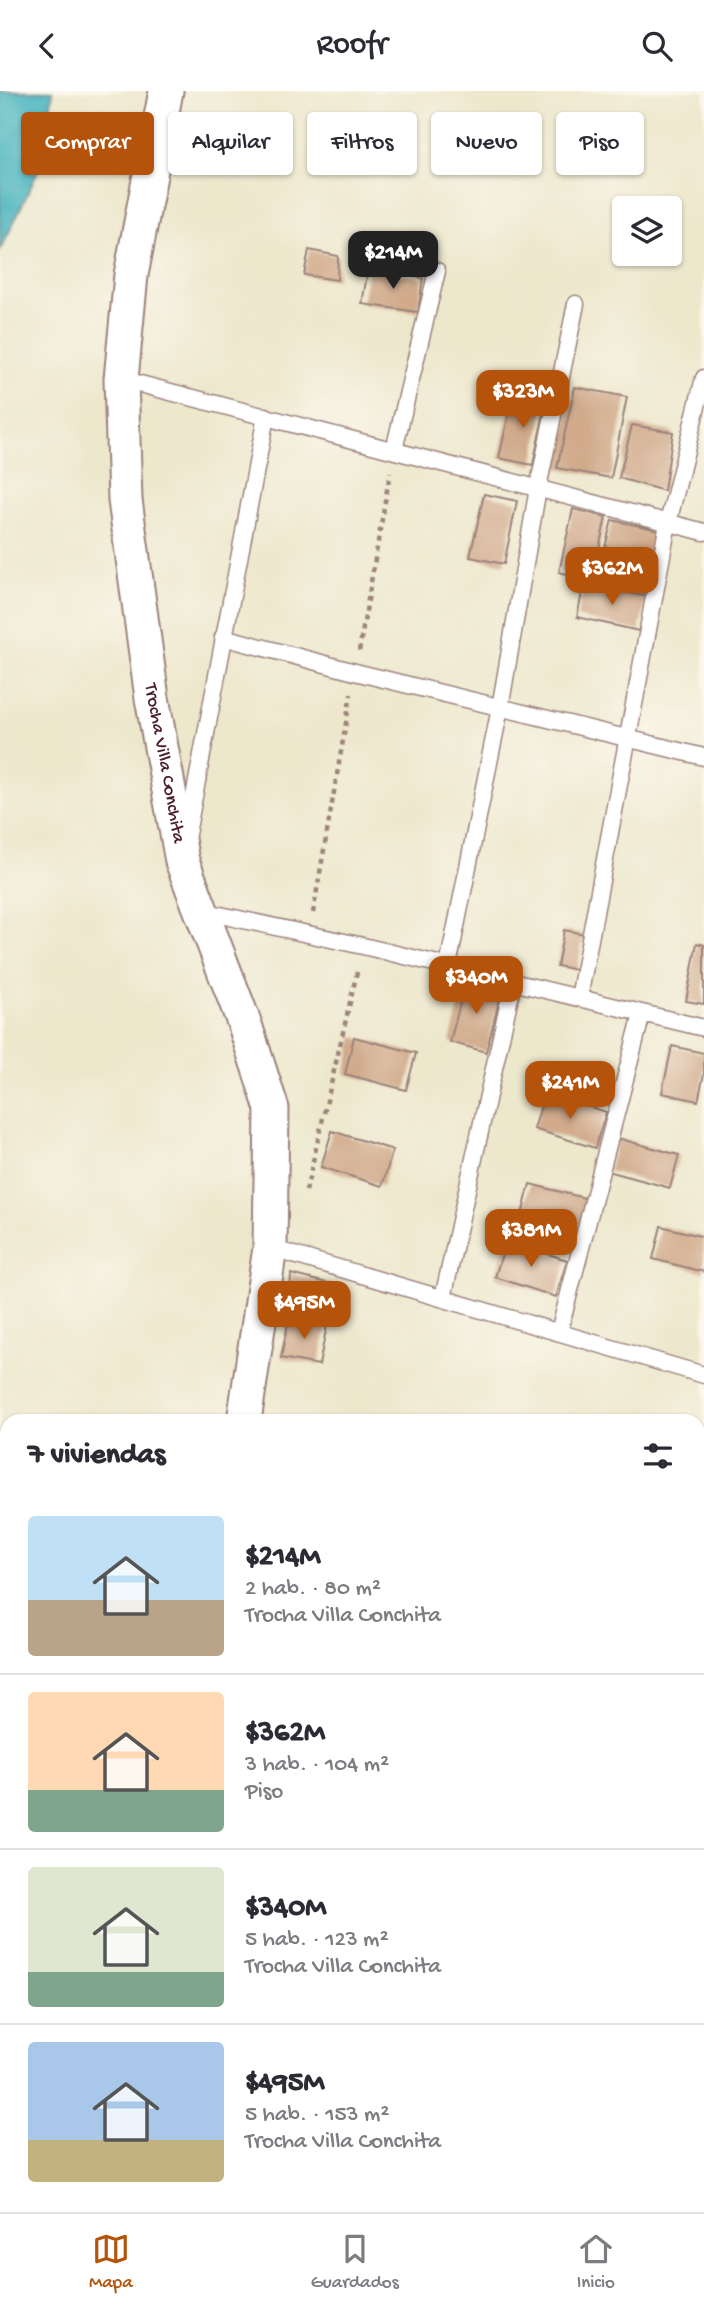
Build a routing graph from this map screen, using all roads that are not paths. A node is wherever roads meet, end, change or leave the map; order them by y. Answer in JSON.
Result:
{"nodes":[{"id":1,"x":166,"y":91,"type":"edge"},
{"id":2,"x":437,"y":271,"type":"dead end"},
{"id":3,"x":576,"y":304,"type":"dead end"},
{"id":4,"x":704,"y":378,"type":"edge"},
{"id":5,"x":121,"y":379,"type":"junction"},
{"id":6,"x":266,"y":416,"type":"junction"},
{"id":7,"x":394,"y":450,"type":"junction"},
{"id":8,"x":538,"y":488,"type":"junction"},
{"id":9,"x":668,"y":523,"type":"junction"},
{"id":10,"x":704,"y":532,"type":"edge"},
{"id":11,"x":223,"y":637,"type":"junction"},
{"id":12,"x":500,"y":708,"type":"junction"},
{"id":13,"x":628,"y":739,"type":"junction"},
{"id":14,"x":704,"y":757,"type":"edge"},
{"id":15,"x":182,"y":861,"type":"junction"},
{"id":16,"x":202,"y":911,"type":"junction"},
{"id":17,"x":448,"y":967,"type":"junction"},
{"id":18,"x":513,"y":983,"type":"junction"},
{"id":19,"x":579,"y":998,"type":"junction"},
{"id":20,"x":642,"y":1014,"type":"junction"},
{"id":21,"x":704,"y":1028,"type":"edge"},
{"id":22,"x":270,"y":1248,"type":"junction"},
{"id":23,"x":443,"y":1298,"type":"junction"},
{"id":24,"x":559,"y":1332,"type":"junction"},
{"id":25,"x":704,"y":1375,"type":"edge"},
{"id":26,"x":245,"y":1414,"type":"edge"}],
"edges":[{"from":1,"to":5,"type":"street","name":"Trocha Villa Conchita"},
{"from":2,"to":7,"type":"lane"},
{"from":3,"to":8,"type":"lane"},
{"from":4,"to":9,"type":"lane"},
{"from":5,"to":6,"type":"lane"},
{"from":5,"to":15,"type":"street","name":"Trocha Villa Conchita"},
{"from":6,"to":7,"type":"lane"},
{"from":6,"to":11,"type":"lane"},
{"from":7,"to":8,"type":"lane"},
{"from":8,"to":9,"type":"lane"},
{"from":8,"to":12,"type":"lane"},
{"from":9,"to":10,"type":"lane"},
{"from":9,"to":13,"type":"lane"},
{"from":11,"to":12,"type":"lane"},
{"from":11,"to":15,"type":"lane"},
{"from":12,"to":13,"type":"lane"},
{"from":12,"to":17,"type":"lane"},
{"from":13,"to":14,"type":"lane"},
{"from":13,"to":19,"type":"lane"},
{"from":15,"to":16,"type":"street","name":"Trocha Villa Conchita"},
{"from":16,"to":17,"type":"lane"},
{"from":16,"to":22,"type":"street","name":"Trocha Villa Conchita"},
{"from":17,"to":18,"type":"lane"},
{"from":18,"to":19,"type":"lane"},
{"from":18,"to":23,"type":"lane"},
{"from":19,"to":20,"type":"lane"},
{"from":20,"to":21,"type":"lane"},
{"from":20,"to":24,"type":"lane"},
{"from":22,"to":23,"type":"lane"},
{"from":22,"to":26,"type":"street","name":"Trocha Villa Conchita"},
{"from":23,"to":24,"type":"lane"},
{"from":24,"to":25,"type":"lane"}]}
